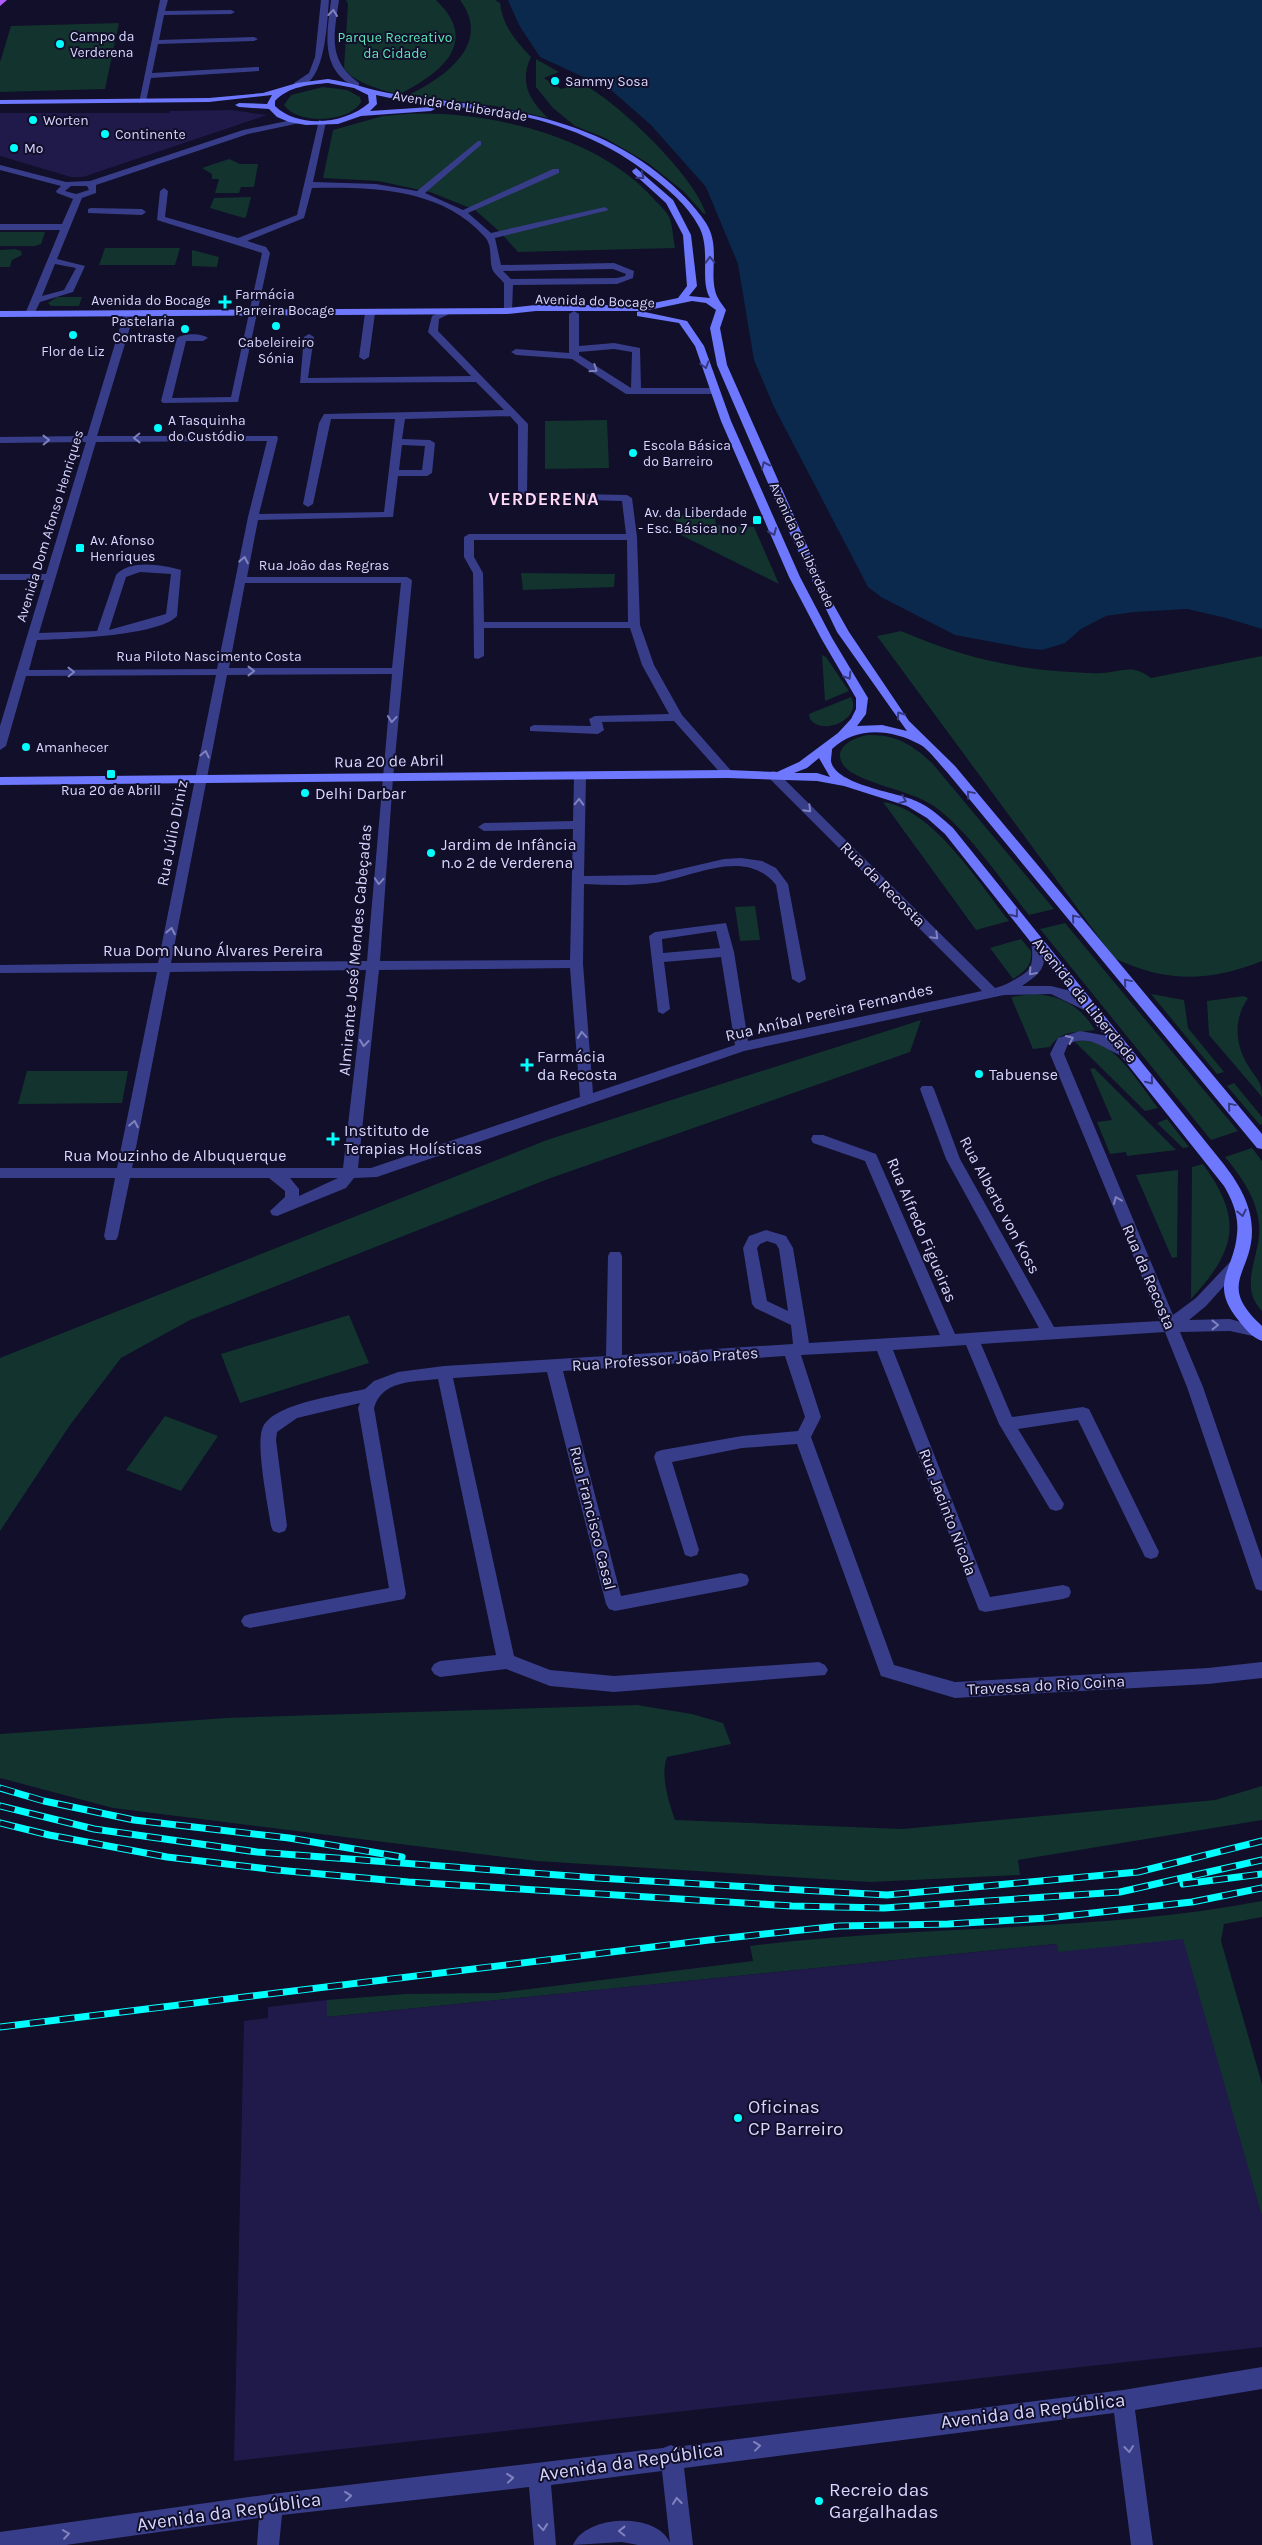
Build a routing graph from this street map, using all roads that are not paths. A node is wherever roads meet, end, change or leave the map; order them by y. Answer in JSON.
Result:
{"nodes":[{"id":1,"x":3,"y":0,"type":"edge"},
{"id":2,"x":164,"y":0,"type":"edge"},
{"id":3,"x":325,"y":0,"type":"edge"},
{"id":4,"x":335,"y":0,"type":"edge"},
{"id":5,"x":0,"y":4,"type":"edge"},
{"id":6,"x":231,"y":12,"type":"dead end"},
{"id":7,"x":160,"y":13,"type":"junction"},
{"id":8,"x":254,"y":39,"type":"dead end"},
{"id":9,"x":154,"y":42,"type":"junction"},
{"id":10,"x":256,"y":69,"type":"dead end"},
{"id":11,"x":147,"y":76,"type":"junction"},
{"id":12,"x":297,"y":85,"type":"junction"},
{"id":13,"x":356,"y":86,"type":"junction"},
{"id":14,"x":285,"y":89,"type":"junction"},
{"id":15,"x":367,"y":90,"type":"junction"},
{"id":16,"x":142,"y":101,"type":"junction"},
{"id":17,"x":0,"y":102,"type":"edge"},
{"id":18,"x":0,"y":107,"type":"edge"},
{"id":19,"x":273,"y":109,"type":"junction"},
{"id":20,"x":362,"y":114,"type":"junction"},
{"id":21,"x":297,"y":121,"type":"junction"},
{"id":22,"x":322,"y":122,"type":"junction"},
{"id":23,"x":246,"y":132,"type":"junction"},
{"id":24,"x":478,"y":143,"type":"dead end"},
{"id":25,"x":0,"y":167,"type":"edge"},
{"id":26,"x":556,"y":171,"type":"dead end"},
{"id":27,"x":91,"y":184,"type":"junction"},
{"id":28,"x":66,"y":185,"type":"junction"},
{"id":29,"x":309,"y":185,"type":"junction"},
{"id":30,"x":164,"y":191,"type":"dead end"},
{"id":31,"x":419,"y":194,"type":"junction"},
{"id":32,"x":78,"y":196,"type":"junction"},
{"id":33,"x":605,"y":210,"type":"dead end"},
{"id":34,"x":91,"y":211,"type":"dead end"},
{"id":35,"x":142,"y":212,"type":"dead end"},
{"id":36,"x":462,"y":213,"type":"junction"},
{"id":37,"x":0,"y":227,"type":"edge"},
{"id":38,"x":67,"y":227,"type":"junction"},
{"id":39,"x":490,"y":236,"type":"junction"},
{"id":40,"x":240,"y":241,"type":"junction"},
{"id":41,"x":53,"y":260,"type":"junction"},
{"id":42,"x":496,"y":268,"type":"junction"},
{"id":43,"x":509,"y":282,"type":"junction"},
{"id":44,"x":36,"y":300,"type":"junction"},
{"id":45,"x":678,"y":301,"type":"junction"},
{"id":46,"x":509,"y":311,"type":"junction"},
{"id":47,"x":448,"y":312,"type":"junction"},
{"id":48,"x":718,"y":312,"type":"junction"},
{"id":49,"x":370,"y":313,"type":"junction"},
{"id":50,"x":0,"y":314,"type":"edge"},
{"id":51,"x":30,"y":314,"type":"junction"},
{"id":52,"x":129,"y":314,"type":"junction"},
{"id":53,"x":254,"y":314,"type":"junction"},
{"id":54,"x":574,"y":314,"type":"junction"},
{"id":55,"x":681,"y":322,"type":"junction"},
{"id":56,"x":309,"y":337,"type":"dead end"},
{"id":57,"x":202,"y":338,"type":"dead end"},
{"id":58,"x":516,"y":352,"type":"dead end"},
{"id":59,"x":574,"y":354,"type":"junction"},
{"id":60,"x":364,"y":357,"type":"dead end"},
{"id":61,"x":479,"y":379,"type":"junction"},
{"id":62,"x":636,"y":390,"type":"junction"},
{"id":63,"x":714,"y":391,"type":"junction"},
{"id":64,"x":511,"y":413,"type":"junction"},
{"id":65,"x":400,"y":416,"type":"junction"},
{"id":66,"x":92,"y":439,"type":"junction"},
{"id":67,"x":0,"y":440,"type":"edge"},
{"id":68,"x":396,"y":442,"type":"junction"},
{"id":69,"x":393,"y":473,"type":"junction"},
{"id":70,"x":308,"y":504,"type":"dead end"},
{"id":71,"x":252,"y":517,"type":"junction"},
{"id":72,"x":632,"y":536,"type":"junction"},
{"id":73,"x":0,"y":577,"type":"edge"},
{"id":74,"x":51,"y":577,"type":"junction"},
{"id":75,"x":240,"y":580,"type":"junction"},
{"id":76,"x":407,"y":580,"type":"joint"},
{"id":77,"x":478,"y":625,"type":"junction"},
{"id":78,"x":634,"y":625,"type":"junction"},
{"id":79,"x":102,"y":634,"type":"junction"},
{"id":80,"x":33,"y":637,"type":"junction"},
{"id":81,"x":478,"y":656,"type":"dead end"},
{"id":82,"x":224,"y":671,"type":"junction"},
{"id":83,"x":396,"y":671,"type":"junction"},
{"id":84,"x":22,"y":673,"type":"junction"},
{"id":85,"x":677,"y":717,"type":"junction"},
{"id":86,"x":534,"y":729,"type":"dead end"},
{"id":87,"x":843,"y":734,"type":"junction"},
{"id":88,"x":0,"y":746,"type":"edge"},
{"id":89,"x":826,"y":748,"type":"junction"},
{"id":90,"x":933,"y":750,"type":"junction"},
{"id":91,"x":728,"y":774,"type":"junction"},
{"id":92,"x":776,"y":775,"type":"junction"},
{"id":93,"x":580,"y":776,"type":"junction"},
{"id":94,"x":387,"y":778,"type":"junction"},
{"id":95,"x":200,"y":779,"type":"junction"},
{"id":96,"x":0,"y":781,"type":"edge"},
{"id":97,"x":856,"y":787,"type":"junction"},
{"id":98,"x":578,"y":825,"type":"junction"},
{"id":99,"x":484,"y":827,"type":"dead end"},
{"id":100,"x":579,"y":880,"type":"junction"},
{"id":101,"x":1037,"y":941,"type":"junction"},
{"id":102,"x":727,"y":952,"type":"junction"},
{"id":103,"x":658,"y":958,"type":"junction"},
{"id":104,"x":576,"y":964,"type":"junction"},
{"id":105,"x":372,"y":966,"type":"junction"},
{"id":106,"x":164,"y":968,"type":"junction"},
{"id":107,"x":0,"y":969,"type":"edge"},
{"id":108,"x":799,"y":979,"type":"dead end"},
{"id":109,"x":998,"y":993,"type":"junction"},
{"id":110,"x":1092,"y":1008,"type":"junction"},
{"id":111,"x":663,"y":1009,"type":"dead end"},
{"id":112,"x":742,"y":1047,"type":"junction"},
{"id":113,"x":1128,"y":1053,"type":"junction"},
{"id":114,"x":927,"y":1089,"type":"dead end"},
{"id":115,"x":588,"y":1100,"type":"junction"},
{"id":116,"x":818,"y":1138,"type":"dead end"},
{"id":117,"x":1262,"y":1144,"type":"edge"},
{"id":118,"x":125,"y":1172,"type":"junction"},
{"id":119,"x":0,"y":1173,"type":"edge"},
{"id":120,"x":269,"y":1173,"type":"junction"},
{"id":121,"x":350,"y":1173,"type":"junction"},
{"id":122,"x":111,"y":1236,"type":"dead end"},
{"id":123,"x":615,"y":1256,"type":"dead end"},
{"id":124,"x":1235,"y":1266,"type":"junction"},
{"id":125,"x":796,"y":1321,"type":"junction"},
{"id":126,"x":1170,"y":1326,"type":"junction"},
{"id":127,"x":1050,"y":1334,"type":"junction"},
{"id":128,"x":1261,"y":1334,"type":"edge"},
{"id":129,"x":972,"y":1339,"type":"junction"},
{"id":130,"x":950,"y":1340,"type":"junction"},
{"id":131,"x":883,"y":1345,"type":"junction"},
{"id":132,"x":797,"y":1349,"type":"junction"},
{"id":133,"x":614,"y":1362,"type":"junction"},
{"id":134,"x":554,"y":1366,"type":"junction"},
{"id":135,"x":444,"y":1372,"type":"junction"},
{"id":136,"x":370,"y":1394,"type":"junction"},
{"id":137,"x":1007,"y":1424,"type":"junction"},
{"id":138,"x":803,"y":1437,"type":"junction"},
{"id":139,"x":1056,"y":1504,"type":"dead end"},
{"id":140,"x":279,"y":1526,"type":"dead end"},
{"id":141,"x":691,"y":1550,"type":"dead end"},
{"id":142,"x":1151,"y":1552,"type":"dead end"},
{"id":143,"x":741,"y":1580,"type":"dead end"},
{"id":144,"x":1262,"y":1584,"type":"edge"},
{"id":145,"x":1063,"y":1592,"type":"dead end"},
{"id":146,"x":250,"y":1621,"type":"dead end"},
{"id":147,"x":506,"y":1661,"type":"junction"},
{"id":148,"x":440,"y":1669,"type":"dead end"},
{"id":149,"x":819,"y":1670,"type":"dead end"},
{"id":150,"x":1262,"y":1670,"type":"edge"},
{"id":151,"x":1262,"y":2378,"type":"edge"},
{"id":152,"x":1123,"y":2401,"type":"junction"},
{"id":153,"x":671,"y":2456,"type":"junction"},
{"id":154,"x":539,"y":2475,"type":"junction"},
{"id":155,"x":271,"y":2505,"type":"junction"},
{"id":156,"x":0,"y":2543,"type":"edge"},
{"id":157,"x":268,"y":2545,"type":"edge"},
{"id":158,"x":545,"y":2545,"type":"edge"},
{"id":159,"x":584,"y":2545,"type":"edge"},
{"id":160,"x":660,"y":2545,"type":"edge"},
{"id":161,"x":682,"y":2545,"type":"edge"},
{"id":162,"x":1142,"y":2545,"type":"edge"}],
"edges":[{"from":1,"to":5,"type":"main road"},
{"from":2,"to":7,"type":"street"},
{"from":3,"to":12,"type":"street"},
{"from":13,"to":4,"type":"street","one_way":true},
{"from":6,"to":7,"type":"street"},
{"from":7,"to":9,"type":"street"},
{"from":8,"to":9,"type":"street"},
{"from":9,"to":11,"type":"street"},
{"from":10,"to":11,"type":"street"},
{"from":11,"to":16,"type":"street"},
{"from":12,"to":13,"type":"main road","name":"Avenida da Liberdade"},
{"from":12,"to":14,"type":"main road","name":"Avenida da Liberdade"},
{"from":13,"to":15,"type":"main road","name":"Avenida da Liberdade"},
{"from":14,"to":16,"type":"main road"},
{"from":14,"to":19,"type":"main road"},
{"from":15,"to":20,"type":"main road"},
{"from":48,"to":15,"type":"main road","name":"Avenida da Liberdade","one_way":true},
{"from":16,"to":17,"type":"main road"},
{"from":18,"to":19,"type":"main road"},
{"from":19,"to":21,"type":"main road"},
{"from":19,"to":23,"type":"street"},
{"from":20,"to":22,"type":"main road","name":"Avenida da Liberdade"},
{"from":20,"to":45,"type":"main road","name":"Avenida da Liberdade","one_way":true},
{"from":21,"to":22,"type":"main road","name":"Avenida da Liberdade"},
{"from":21,"to":23,"type":"street"},
{"from":22,"to":29,"type":"street"},
{"from":23,"to":27,"type":"street"},
{"from":24,"to":31,"type":"street"},
{"from":25,"to":28,"type":"street"},
{"from":26,"to":36,"type":"street"},
{"from":27,"to":28,"type":"street"},
{"from":27,"to":32,"type":"street"},
{"from":28,"to":32,"type":"street"},
{"from":29,"to":31,"type":"street"},
{"from":29,"to":40,"type":"street"},
{"from":30,"to":40,"type":"street"},
{"from":31,"to":36,"type":"street"},
{"from":32,"to":38,"type":"street"},
{"from":33,"to":39,"type":"street"},
{"from":34,"to":35,"type":"street"},
{"from":36,"to":39,"type":"street"},
{"from":37,"to":38,"type":"street"},
{"from":38,"to":41,"type":"street"},
{"from":39,"to":42,"type":"street"},
{"from":40,"to":53,"type":"street"},
{"from":41,"to":44,"type":"street"},
{"from":41,"to":44,"type":"street"},
{"from":42,"to":43,"type":"street"},
{"from":42,"to":43,"type":"street"},
{"from":43,"to":46,"type":"street"},
{"from":44,"to":51,"type":"street"},
{"from":45,"to":46,"type":"main road","name":"Avenida do Bocage"},
{"from":45,"to":48,"type":"main road","name":"Avenida do Bocage"},
{"from":45,"to":55,"type":"main road"},
{"from":46,"to":47,"type":"main road","name":"Avenida do Bocage"},
{"from":46,"to":54,"type":"main road","name":"Avenida do Bocage"},
{"from":47,"to":49,"type":"main road","name":"Avenida do Bocage"},
{"from":47,"to":61,"type":"street"},
{"from":48,"to":55,"type":"main road","name":"Avenida do Bocage"},
{"from":90,"to":48,"type":"main road","name":"Avenida da Liberdade","one_way":true},
{"from":49,"to":53,"type":"main road","name":"Avenida do Bocage"},
{"from":49,"to":60,"type":"street"},
{"from":50,"to":51,"type":"main road","name":"Avenida do Bocage"},
{"from":51,"to":52,"type":"main road","name":"Avenida do Bocage"},
{"from":52,"to":53,"type":"main road","name":"Avenida do Bocage"},
{"from":52,"to":66,"type":"street","name":"Avenida Dom Afonso Henriques"},
{"from":53,"to":57,"type":"street"},
{"from":54,"to":55,"type":"main road","name":"Avenida do Bocage"},
{"from":54,"to":59,"type":"street"},
{"from":55,"to":63,"type":"main road","name":"Avenida da Liberdade","one_way":true},
{"from":56,"to":61,"type":"street"},
{"from":58,"to":59,"type":"street"},
{"from":59,"to":62,"type":"street","one_way":true},
{"from":59,"to":62,"type":"street"},
{"from":61,"to":64,"type":"street"},
{"from":62,"to":63,"type":"street"},
{"from":63,"to":87,"type":"main road","name":"Avenida da Liberdade","one_way":true},
{"from":64,"to":65,"type":"street"},
{"from":64,"to":72,"type":"street"},
{"from":65,"to":68,"type":"street"},
{"from":65,"to":70,"type":"street"},
{"from":67,"to":66,"type":"street","one_way":true},
{"from":71,"to":66,"type":"street","name":"Rua Júlio Diniz","one_way":true},
{"from":66,"to":74,"type":"street","name":"Avenida Dom Afonso Henriques"},
{"from":68,"to":69,"type":"street"},
{"from":68,"to":69,"type":"street"},
{"from":69,"to":71,"type":"street"},
{"from":75,"to":71,"type":"street","name":"Rua Júlio Diniz","one_way":true},
{"from":72,"to":77,"type":"street"},
{"from":72,"to":78,"type":"street"},
{"from":73,"to":74,"type":"street"},
{"from":74,"to":80,"type":"street","name":"Avenida Dom Afonso Henriques"},
{"from":75,"to":76,"type":"street","name":"Rua João das Regras"},
{"from":75,"to":82,"type":"street","name":"Rua Júlio Diniz"},
{"from":76,"to":83,"type":"street","name":"Almirante José Mendes Cabeçadas"},
{"from":77,"to":78,"type":"street"},
{"from":77,"to":81,"type":"street"},
{"from":78,"to":85,"type":"street"},
{"from":79,"to":79,"type":"street"},
{"from":79,"to":80,"type":"street"},
{"from":80,"to":84,"type":"street","name":"Avenida Dom Afonso Henriques"},
{"from":82,"to":83,"type":"street","name":"Rua Piloto Nascimento Costa","one_way":true},
{"from":84,"to":82,"type":"street","name":"Rua Piloto Nascimento Costa","one_way":true},
{"from":95,"to":82,"type":"street","name":"Rua Júlio Diniz","one_way":true},
{"from":83,"to":94,"type":"street","name":"Almirante José Mendes Cabeçadas","one_way":true},
{"from":84,"to":88,"type":"street","name":"Avenida Dom Afonso Henriques"},
{"from":85,"to":86,"type":"street"},
{"from":85,"to":91,"type":"street"},
{"from":87,"to":89,"type":"main road","name":"Avenida da Liberdade"},
{"from":87,"to":90,"type":"main road","name":"Avenida da Liberdade"},
{"from":89,"to":92,"type":"main road","name":"Rua 20 de Abril"},
{"from":89,"to":97,"type":"main road","name":"Avenida da Liberdade"},
{"from":117,"to":90,"type":"main road","name":"Avenida da Liberdade","one_way":true},
{"from":91,"to":92,"type":"main road","name":"Rua 20 de Abril"},
{"from":91,"to":93,"type":"main road","name":"Rua 20 de Abril"},
{"from":92,"to":97,"type":"main road","name":"Rua 20 de Abril"},
{"from":92,"to":109,"type":"street","name":"Rua da Recosta","one_way":true},
{"from":93,"to":94,"type":"main road","name":"Rua 20 de Abril"},
{"from":98,"to":93,"type":"street","one_way":true},
{"from":94,"to":95,"type":"main road","name":"Rua 20 de Abril"},
{"from":94,"to":105,"type":"street","name":"Almirante José Mendes Cabeçadas","one_way":true},
{"from":95,"to":96,"type":"main road","name":"Rua 20 de Abril"},
{"from":106,"to":95,"type":"street","name":"Rua Júlio Diniz","one_way":true},
{"from":97,"to":101,"type":"main road","name":"Avenida da Liberdade","one_way":true},
{"from":98,"to":99,"type":"street"},
{"from":98,"to":100,"type":"street"},
{"from":100,"to":104,"type":"street"},
{"from":100,"to":108,"type":"street"},
{"from":101,"to":109,"type":"street","one_way":true},
{"from":101,"to":110,"type":"main road","name":"Avenida da Liberdade"},
{"from":102,"to":103,"type":"street"},
{"from":102,"to":103,"type":"street"},
{"from":102,"to":112,"type":"street"},
{"from":103,"to":111,"type":"street"},
{"from":104,"to":105,"type":"street","name":"Rua Dom Nuno Álvares Pereira"},
{"from":115,"to":104,"type":"street","one_way":true},
{"from":105,"to":106,"type":"street","name":"Rua Dom Nuno Álvares Pereira"},
{"from":105,"to":121,"type":"street","name":"Almirante José Mendes Cabeçadas","one_way":true},
{"from":106,"to":107,"type":"street","name":"Rua Dom Nuno Álvares Pereira"},
{"from":118,"to":106,"type":"street","name":"Rua Júlio Diniz","one_way":true},
{"from":109,"to":110,"type":"street"},
{"from":109,"to":112,"type":"street","name":"Rua Aníbal Pereira Fernandes"},
{"from":110,"to":113,"type":"main road","name":"Avenida da Liberdade"},
{"from":112,"to":115,"type":"street","name":"Rua Aníbal Pereira Fernandes"},
{"from":113,"to":124,"type":"main road","name":"Avenida da Liberdade","one_way":true},
{"from":126,"to":113,"type":"street","name":"Rua da Recosta","one_way":true},
{"from":114,"to":127,"type":"street","name":"Rua Alberto von Koss"},
{"from":115,"to":121,"type":"street","name":"Rua Aníbal Pereira Fernandes"},
{"from":116,"to":130,"type":"street","name":"Rua Alfredo Figueiras"},
{"from":118,"to":119,"type":"street","name":"Rua Mouzinho de Albuquerque"},
{"from":118,"to":120,"type":"street","name":"Rua Mouzinho de Albuquerque"},
{"from":118,"to":122,"type":"street","name":"Rua Júlio Diniz"},
{"from":120,"to":121,"type":"street","name":"Rua Mouzinho de Albuquerque"},
{"from":120,"to":121,"type":"street"},
{"from":123,"to":133,"type":"street"},
{"from":124,"to":126,"type":"street"},
{"from":124,"to":128,"type":"main road","name":"Avenida da Liberdade"},
{"from":125,"to":125,"type":"street"},
{"from":125,"to":132,"type":"street"},
{"from":126,"to":127,"type":"street","name":"Rua Professor João Prates"},
{"from":126,"to":128,"type":"street","name":"Rua Professor João Prates","one_way":true},
{"from":126,"to":144,"type":"street","name":"Rua da Recosta"},
{"from":127,"to":129,"type":"street","name":"Rua Professor João Prates"},
{"from":129,"to":130,"type":"street","name":"Rua Professor João Prates"},
{"from":129,"to":137,"type":"street"},
{"from":130,"to":131,"type":"street","name":"Rua Professor João Prates"},
{"from":131,"to":132,"type":"street","name":"Rua Professor João Prates"},
{"from":131,"to":145,"type":"street","name":"Rua Jacinto Nicola"},
{"from":132,"to":133,"type":"street","name":"Rua Professor João Prates"},
{"from":132,"to":138,"type":"street"},
{"from":133,"to":134,"type":"street","name":"Rua Professor João Prates"},
{"from":134,"to":135,"type":"street","name":"Rua Professor João Prates"},
{"from":134,"to":143,"type":"street","name":"Rua Francisco Casal"},
{"from":135,"to":136,"type":"street","name":"Rua Professor João Prates"},
{"from":135,"to":147,"type":"street"},
{"from":136,"to":140,"type":"street","name":"Rua Professor João Prates"},
{"from":136,"to":146,"type":"street"},
{"from":137,"to":139,"type":"street"},
{"from":137,"to":142,"type":"street"},
{"from":138,"to":141,"type":"street"},
{"from":138,"to":150,"type":"street","name":"Travessa do Rio Coina"},
{"from":147,"to":148,"type":"street"},
{"from":147,"to":149,"type":"street"},
{"from":151,"to":152,"type":"street","name":"Avenida da República"},
{"from":153,"to":152,"type":"street","name":"Avenida da República","one_way":true},
{"from":152,"to":162,"type":"street","one_way":true},
{"from":153,"to":154,"type":"street","name":"Avenida da República"},
{"from":161,"to":153,"type":"street","one_way":true},
{"from":155,"to":154,"type":"street","name":"Avenida da República","one_way":true},
{"from":154,"to":158,"type":"street","one_way":true},
{"from":156,"to":155,"type":"street","name":"Avenida da República","one_way":true},
{"from":155,"to":157,"type":"street"},
{"from":160,"to":159,"type":"street","one_way":true}]}
